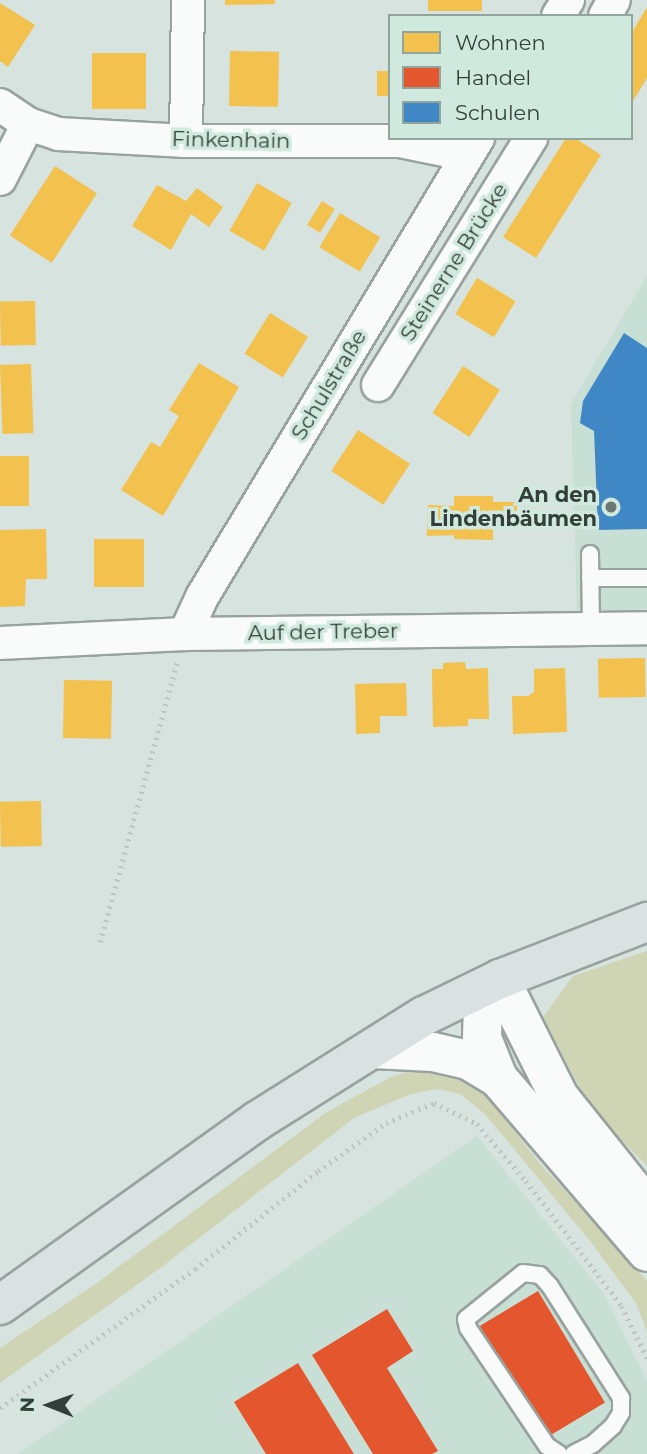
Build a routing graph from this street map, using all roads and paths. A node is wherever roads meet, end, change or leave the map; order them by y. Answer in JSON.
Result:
{"nodes":[{"id":1,"x":188,"y":0,"type":"edge"},
{"id":2,"x":0,"y":105,"type":"edge"},
{"id":3,"x":28,"y":124,"type":"junction"},
{"id":4,"x":530,"y":140,"type":"edge"},
{"id":5,"x":186,"y":141,"type":"junction"},
{"id":6,"x":473,"y":147,"type":"edge"},
{"id":7,"x":0,"y":179,"type":"edge"},
{"id":8,"x":377,"y":385,"type":"dead end"},
{"id":9,"x":590,"y":554,"type":"dead end"},
{"id":10,"x":590,"y":578,"type":"junction"},
{"id":11,"x":647,"y":578,"type":"edge"},
{"id":12,"x":647,"y":628,"type":"edge"},
{"id":13,"x":591,"y":629,"type":"junction"},
{"id":14,"x":185,"y":634,"type":"junction"},
{"id":15,"x":0,"y":643,"type":"edge"},
{"id":16,"x":647,"y":922,"type":"edge"},
{"id":17,"x":100,"y":942,"type":"dead end"},
{"id":18,"x":500,"y":979,"type":"junction"},
{"id":19,"x":373,"y":1049,"type":"junction"},
{"id":20,"x":498,"y":1078,"type":"junction"},
{"id":21,"x":647,"y":1207,"type":"edge"},
{"id":22,"x":647,"y":1252,"type":"edge"},
{"id":23,"x":0,"y":1305,"type":"edge"},
{"id":24,"x":647,"y":1358,"type":"edge"},
{"id":25,"x":0,"y":1408,"type":"edge"},
{"id":26,"x":596,"y":1449,"type":"edge"},
{"id":27,"x":559,"y":1454,"type":"edge"},
{"id":28,"x":573,"y":1454,"type":"edge"}],
"edges":[{"from":1,"to":5,"type":"street"},
{"from":2,"to":3,"type":"street","name":"Finkenhain"},
{"from":3,"to":5,"type":"street","name":"Finkenhain"},
{"from":3,"to":7,"type":"street"},
{"from":4,"to":8,"type":"street","name":"Steinerne Brücke"},
{"from":5,"to":6,"type":"street","name":"Finkenhain"},
{"from":6,"to":14,"type":"street","name":"Schulstraße"},
{"from":9,"to":10,"type":"lane"},
{"from":10,"to":11,"type":"lane"},
{"from":10,"to":13,"type":"lane"},
{"from":12,"to":13,"type":"street","name":"Auf der Treber"},
{"from":13,"to":14,"type":"street","name":"Auf der Treber"},
{"from":14,"to":15,"type":"street","name":"Auf der Treber"},
{"from":14,"to":17,"type":"path"},
{"from":16,"to":18,"type":"main road"},
{"from":18,"to":19,"type":"main road"},
{"from":18,"to":20,"type":"main road"},
{"from":18,"to":21,"type":"main road"},
{"from":19,"to":20,"type":"main road"},
{"from":19,"to":23,"type":"main road"},
{"from":20,"to":22,"type":"main road"},
{"from":24,"to":25,"type":"path"},
{"from":26,"to":27,"type":"lane"},
{"from":26,"to":28,"type":"lane"}]}
